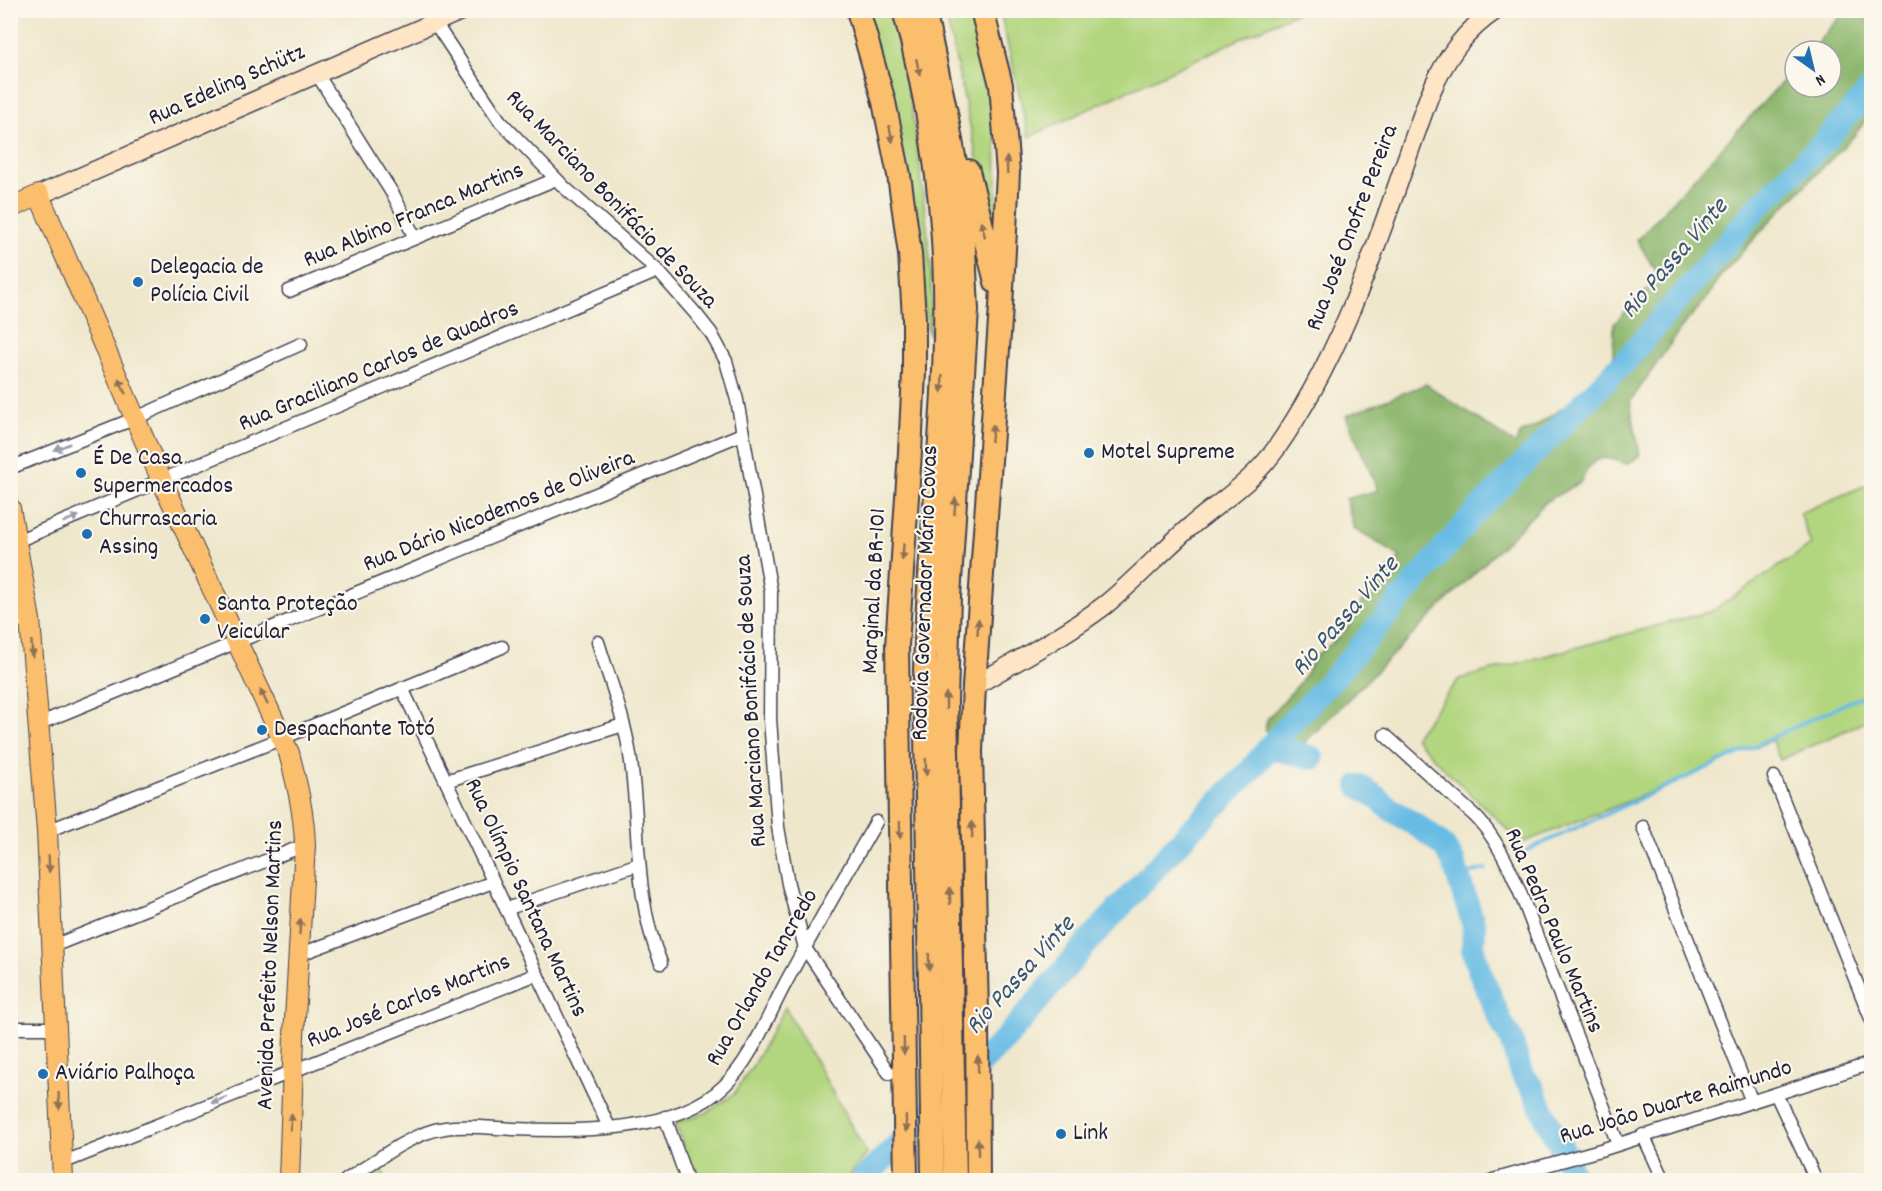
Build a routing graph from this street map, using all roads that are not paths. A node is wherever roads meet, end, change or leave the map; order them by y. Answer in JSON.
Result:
{"nodes":[{"id":1,"x":463,"y":10,"type":"edge"},
{"id":2,"x":858,"y":10,"type":"edge"},
{"id":3,"x":904,"y":10,"type":"edge"},
{"id":4,"x":924,"y":10,"type":"edge"},
{"id":5,"x":982,"y":10,"type":"edge"},
{"id":6,"x":1496,"y":10,"type":"edge"},
{"id":7,"x":435,"y":23,"type":"junction"},
{"id":8,"x":317,"y":74,"type":"junction"},
{"id":9,"x":556,"y":179,"type":"junction"},
{"id":10,"x":39,"y":195,"type":"junction"},
{"id":11,"x":10,"y":208,"type":"edge"},
{"id":12,"x":415,"y":238,"type":"junction"},
{"id":13,"x":658,"y":271,"type":"junction"},
{"id":14,"x":945,"y":284,"type":"junction"},
{"id":15,"x":289,"y":291,"type":"dead end"},
{"id":16,"x":1001,"y":307,"type":"junction"},
{"id":17,"x":301,"y":344,"type":"dead end"},
{"id":18,"x":136,"y":418,"type":"junction"},
{"id":19,"x":742,"y":434,"type":"junction"},
{"id":20,"x":910,"y":452,"type":"junction"},
{"id":21,"x":10,"y":468,"type":"edge"},
{"id":22,"x":162,"y":481,"type":"junction"},
{"id":23,"x":10,"y":508,"type":"edge"},
{"id":24,"x":17,"y":541,"type":"junction"},
{"id":25,"x":30,"y":620,"type":"junction"},
{"id":26,"x":10,"y":621,"type":"edge"},
{"id":27,"x":238,"y":642,"type":"junction"},
{"id":28,"x":598,"y":642,"type":"dead end"},
{"id":29,"x":502,"y":647,"type":"dead end"},
{"id":30,"x":974,"y":686,"type":"junction"},
{"id":31,"x":402,"y":688,"type":"junction"},
{"id":32,"x":38,"y":724,"type":"junction"},
{"id":33,"x":623,"y":725,"type":"junction"},
{"id":34,"x":1385,"y":735,"type":"dead end"},
{"id":35,"x":284,"y":738,"type":"junction"},
{"id":36,"x":1774,"y":777,"type":"dead end"},
{"id":37,"x":446,"y":781,"type":"junction"},
{"id":38,"x":876,"y":822,"type":"dead end"},
{"id":39,"x":1643,"y":827,"type":"dead end"},
{"id":40,"x":47,"y":831,"type":"junction"},
{"id":41,"x":305,"y":844,"type":"junction"},
{"id":42,"x":639,"y":864,"type":"junction"},
{"id":43,"x":493,"y":882,"type":"junction"},
{"id":44,"x":506,"y":909,"type":"junction"},
{"id":45,"x":53,"y":946,"type":"junction"},
{"id":46,"x":804,"y":948,"type":"junction"},
{"id":47,"x":298,"y":955,"type":"junction"},
{"id":48,"x":661,"y":963,"type":"dead end"},
{"id":49,"x":537,"y":974,"type":"junction"},
{"id":50,"x":1872,"y":1021,"type":"edge"},
{"id":51,"x":10,"y":1028,"type":"edge"},
{"id":52,"x":56,"y":1028,"type":"junction"},
{"id":53,"x":1872,"y":1063,"type":"edge"},
{"id":54,"x":292,"y":1071,"type":"junction"},
{"id":55,"x":897,"y":1076,"type":"junction"},
{"id":56,"x":1776,"y":1094,"type":"junction"},
{"id":57,"x":1752,"y":1102,"type":"junction"},
{"id":58,"x":665,"y":1117,"type":"junction"},
{"id":59,"x":609,"y":1127,"type":"junction"},
{"id":60,"x":1643,"y":1136,"type":"junction"},
{"id":61,"x":1618,"y":1144,"type":"junction"},
{"id":62,"x":63,"y":1172,"type":"edge"},
{"id":63,"x":906,"y":1175,"type":"edge"},
{"id":64,"x":289,"y":1180,"type":"edge"},
{"id":65,"x":345,"y":1180,"type":"edge"},
{"id":66,"x":687,"y":1180,"type":"edge"},
{"id":67,"x":933,"y":1180,"type":"edge"},
{"id":68,"x":955,"y":1180,"type":"edge"},
{"id":69,"x":978,"y":1180,"type":"edge"},
{"id":70,"x":1492,"y":1180,"type":"edge"},
{"id":71,"x":1664,"y":1180,"type":"edge"},
{"id":72,"x":1816,"y":1180,"type":"edge"}],
"edges":[{"from":1,"to":7,"type":"street","name":"Rua Edeling Schütz"},
{"from":2,"to":20,"type":"highway","name":"Marginal da BR-101","one_way":true},
{"from":3,"to":14,"type":"highway","name":"Rodovia Governador Mário Covas","one_way":true},
{"from":16,"to":4,"type":"highway","one_way":true},
{"from":68,"to":4,"type":"highway","name":"Rodovia Governador Mário Covas","one_way":true},
{"from":16,"to":5,"type":"highway","one_way":true},
{"from":6,"to":30,"type":"street","name":"Rua José Onofre Pereira"},
{"from":7,"to":8,"type":"street","name":"Rua Edeling Schütz"},
{"from":7,"to":9,"type":"street","name":"Rua Marciano Bonifácio de Souza"},
{"from":8,"to":10,"type":"street","name":"Rua Edeling Schütz"},
{"from":8,"to":12,"type":"street"},
{"from":9,"to":12,"type":"street","name":"Rua Albino Franca Martins"},
{"from":9,"to":13,"type":"street","name":"Rua Marciano Bonifácio de Souza"},
{"from":10,"to":11,"type":"main road","name":"Rua Edeling Schütz"},
{"from":18,"to":10,"type":"main road","name":"Avenida Prefeito Nelson Martins","one_way":true},
{"from":12,"to":15,"type":"street","name":"Rua Albino Franca Martins"},
{"from":13,"to":19,"type":"street","name":"Rua Marciano Bonifácio de Souza"},
{"from":13,"to":22,"type":"street","name":"Rua Graciliano Carlos de Quadros"},
{"from":14,"to":20,"type":"highway"},
{"from":14,"to":67,"type":"highway","name":"Rodovia Governador Mário Covas","one_way":true},
{"from":30,"to":16,"type":"highway","one_way":true},
{"from":17,"to":18,"type":"street"},
{"from":18,"to":21,"type":"street","one_way":true},
{"from":18,"to":22,"type":"main road","name":"Avenida Prefeito Nelson Martins"},
{"from":19,"to":27,"type":"street","name":"Rua Dário Nicodemos de Oliveira"},
{"from":19,"to":46,"type":"street","name":"Rua Marciano Bonifácio de Souza"},
{"from":20,"to":55,"type":"highway","name":"Marginal da BR-101","one_way":true},
{"from":24,"to":22,"type":"street","name":"Rua Graciliano Carlos de Quadros","one_way":true},
{"from":22,"to":27,"type":"main road","name":"Avenida Prefeito Nelson Martins"},
{"from":23,"to":24,"type":"main road"},
{"from":24,"to":25,"type":"main road"},
{"from":25,"to":26,"type":"street"},
{"from":25,"to":32,"type":"main road","one_way":true},
{"from":27,"to":32,"type":"street","name":"Rua Dário Nicodemos de Oliveira"},
{"from":35,"to":27,"type":"main road","name":"Avenida Prefeito Nelson Martins","one_way":true},
{"from":28,"to":33,"type":"street"},
{"from":29,"to":31,"type":"street"},
{"from":69,"to":30,"type":"highway","one_way":true},
{"from":31,"to":35,"type":"street"},
{"from":31,"to":37,"type":"street","name":"Rua Olímpio Santana Martins"},
{"from":32,"to":40,"type":"main road"},
{"from":33,"to":37,"type":"street"},
{"from":33,"to":42,"type":"street"},
{"from":34,"to":61,"type":"street","name":"Rua Pedro Paulo Martins"},
{"from":35,"to":40,"type":"street"},
{"from":35,"to":41,"type":"main road","name":"Avenida Prefeito Nelson Martins"},
{"from":36,"to":50,"type":"street"},
{"from":37,"to":43,"type":"street","name":"Rua Olímpio Santana Martins"},
{"from":38,"to":46,"type":"street","name":"Rua Orlando Tancredo"},
{"from":39,"to":57,"type":"street"},
{"from":40,"to":45,"type":"main road","one_way":true},
{"from":41,"to":45,"type":"street"},
{"from":47,"to":41,"type":"main road","name":"Avenida Prefeito Nelson Martins","one_way":true},
{"from":42,"to":44,"type":"street"},
{"from":42,"to":48,"type":"street"},
{"from":43,"to":44,"type":"street","name":"Rua Olímpio Santana Martins"},
{"from":43,"to":47,"type":"street"},
{"from":44,"to":49,"type":"street","name":"Rua Olímpio Santana Martins"},
{"from":45,"to":52,"type":"main road"},
{"from":46,"to":55,"type":"street"},
{"from":46,"to":58,"type":"street","name":"Rua Orlando Tancredo"},
{"from":47,"to":54,"type":"main road","name":"Avenida Prefeito Nelson Martins"},
{"from":49,"to":54,"type":"street","name":"Rua José Carlos Martins"},
{"from":49,"to":59,"type":"street","name":"Rua Olímpio Santana Martins"},
{"from":51,"to":52,"type":"street"},
{"from":52,"to":62,"type":"main road","one_way":true},
{"from":53,"to":56,"type":"street","name":"Rua João Duarte Raimundo"},
{"from":54,"to":62,"type":"street","name":"Rua José Carlos Martins","one_way":true},
{"from":64,"to":54,"type":"main road","name":"Avenida Prefeito Nelson Martins","one_way":true},
{"from":55,"to":63,"type":"highway","name":"Marginal da BR-101","one_way":true},
{"from":56,"to":57,"type":"street","name":"Rua João Duarte Raimundo"},
{"from":56,"to":72,"type":"street"},
{"from":57,"to":60,"type":"street","name":"Rua João Duarte Raimundo"},
{"from":58,"to":59,"type":"street","name":"Rua Orlando Tancredo"},
{"from":58,"to":66,"type":"street"},
{"from":59,"to":65,"type":"street","name":"Rua Orlando Tancredo"},
{"from":60,"to":61,"type":"street","name":"Rua João Duarte Raimundo"},
{"from":60,"to":71,"type":"street"},
{"from":61,"to":70,"type":"street","name":"Rua João Duarte Raimundo"}]}
